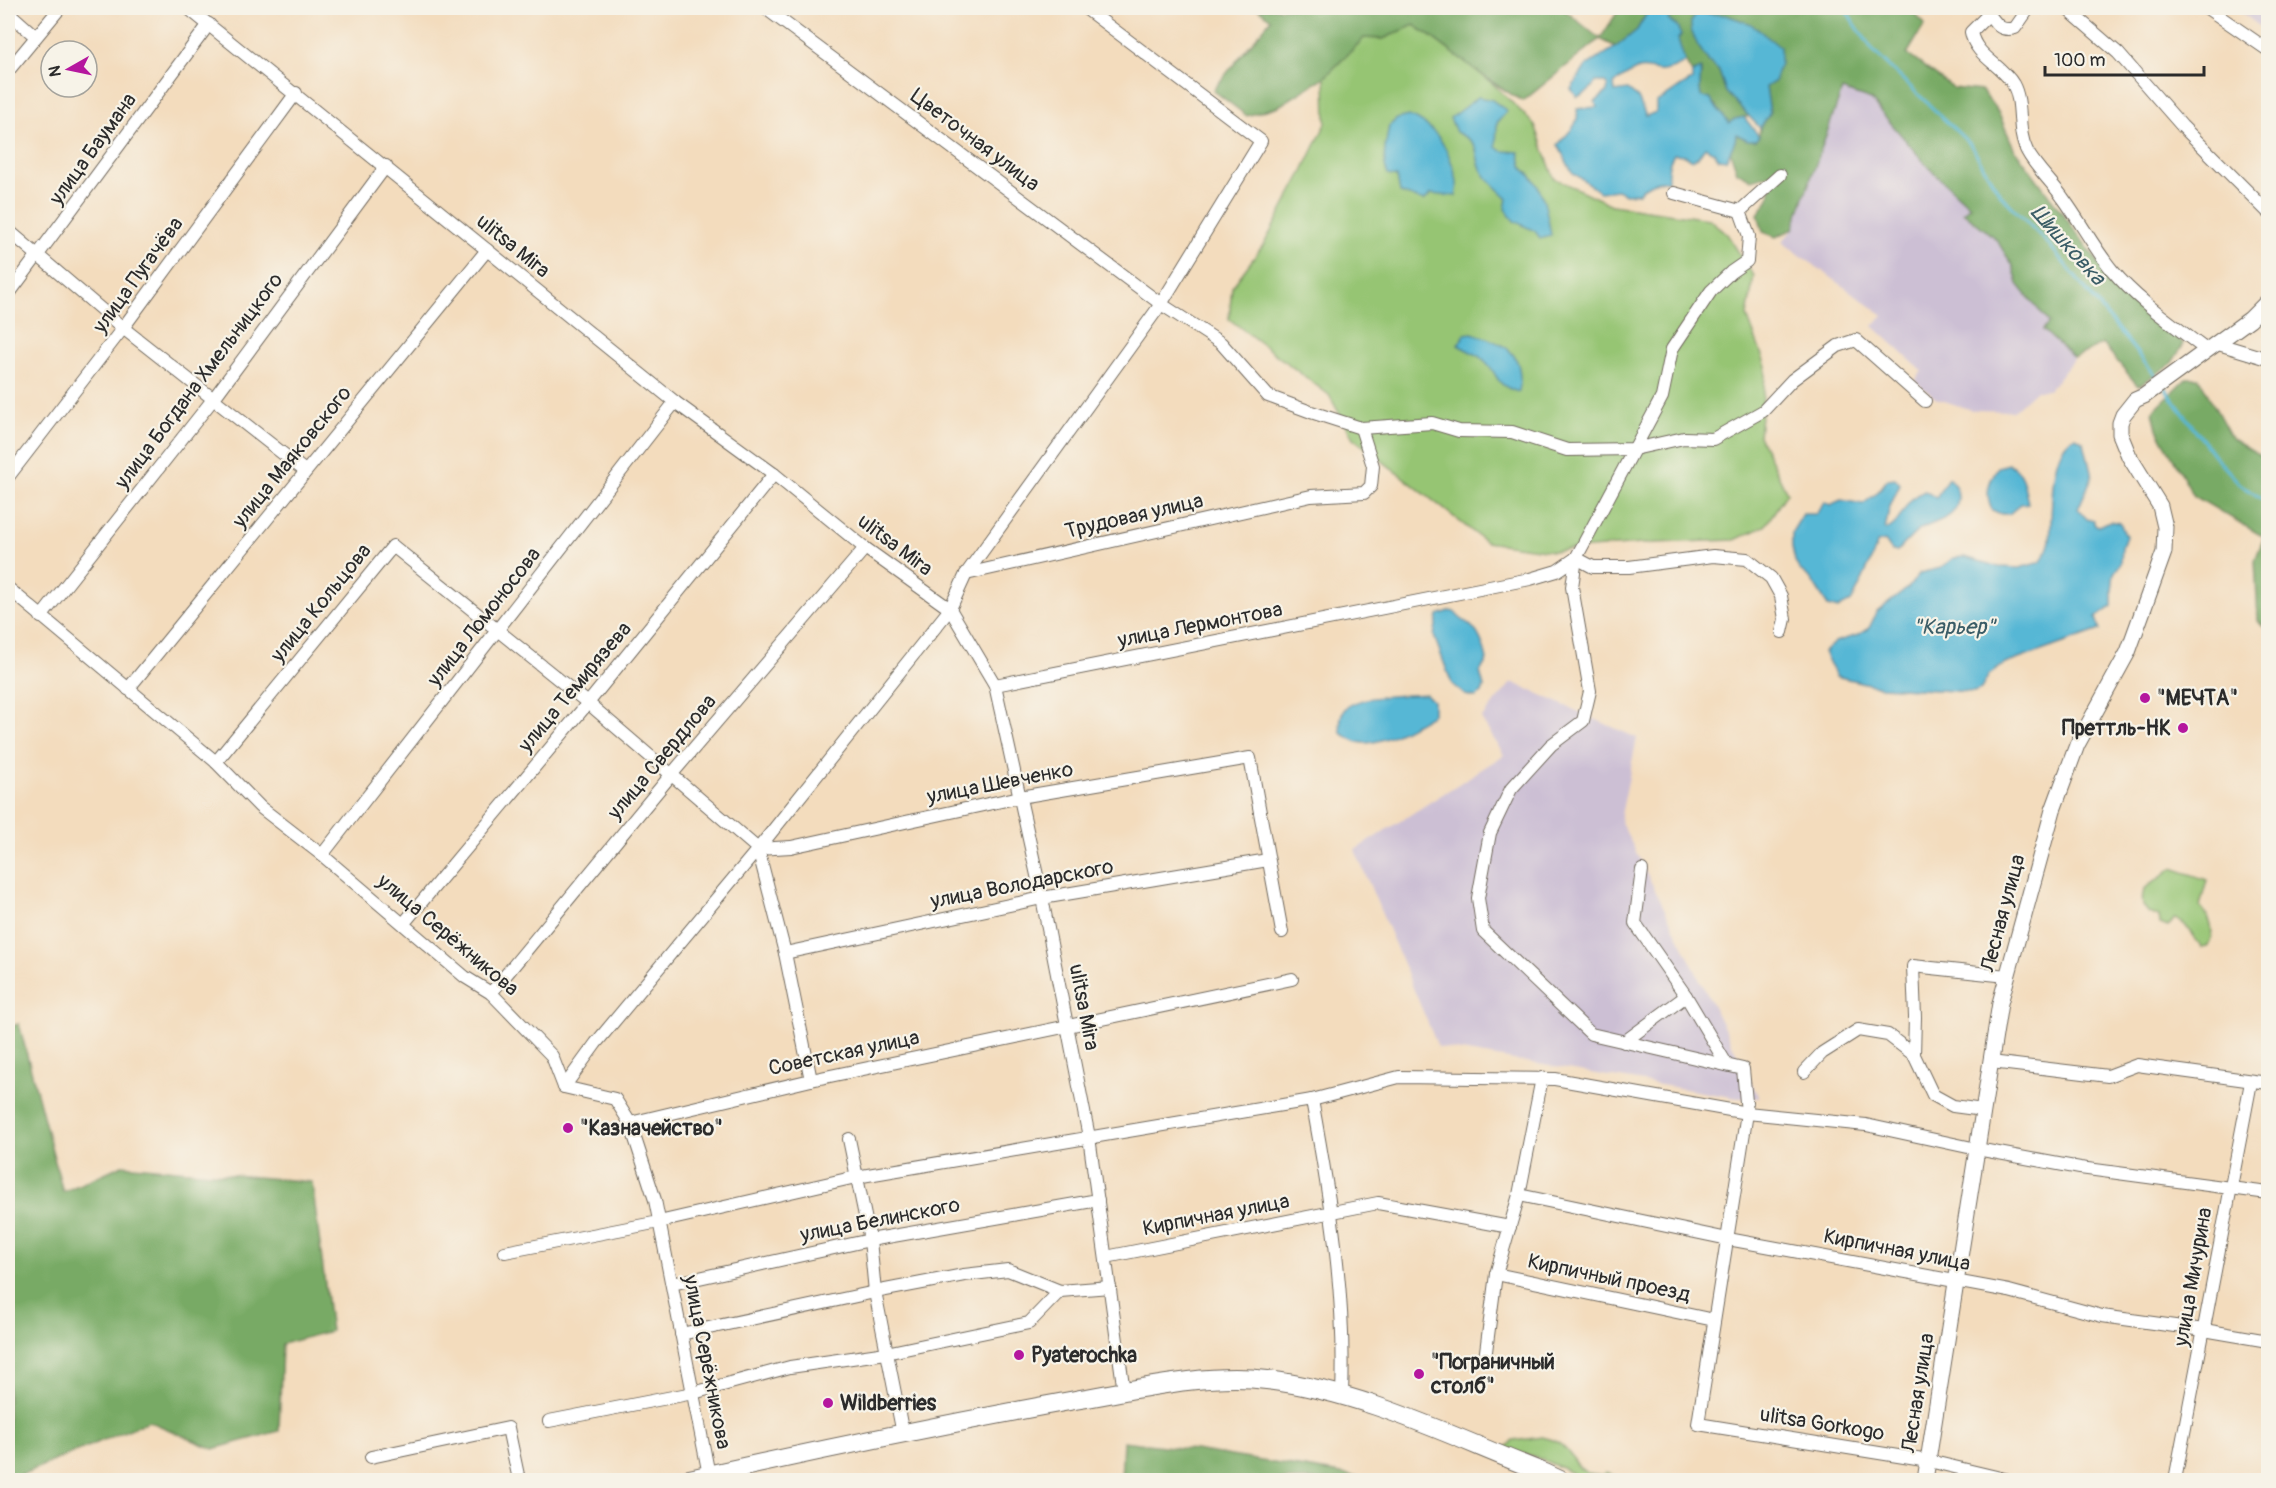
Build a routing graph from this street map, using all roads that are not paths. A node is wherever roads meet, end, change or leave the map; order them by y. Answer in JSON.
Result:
{"nodes":[{"id":1,"x":60,"y":8,"type":"edge"},
{"id":2,"x":188,"y":8,"type":"edge"},
{"id":3,"x":765,"y":8,"type":"edge"},
{"id":4,"x":1085,"y":8,"type":"edge"},
{"id":5,"x":2029,"y":8,"type":"edge"},
{"id":6,"x":2066,"y":8,"type":"edge"},
{"id":7,"x":2207,"y":8,"type":"edge"},
{"id":8,"x":1986,"y":11,"type":"edge"},
{"id":9,"x":8,"y":12,"type":"edge"},
{"id":10,"x":210,"y":24,"type":"junction"},
{"id":11,"x":35,"y":36,"type":"junction"},
{"id":12,"x":2268,"y":50,"type":"edge"},
{"id":13,"x":8,"y":71,"type":"edge"},
{"id":14,"x":296,"y":93,"type":"junction"},
{"id":15,"x":386,"y":166,"type":"junction"},
{"id":16,"x":1780,"y":175,"type":"dead end"},
{"id":17,"x":1674,"y":193,"type":"dead end"},
{"id":18,"x":1740,"y":211,"type":"junction"},
{"id":19,"x":2268,"y":212,"type":"edge"},
{"id":20,"x":8,"y":230,"type":"edge"},
{"id":21,"x":487,"y":250,"type":"junction"},
{"id":22,"x":39,"y":256,"type":"junction"},
{"id":23,"x":8,"y":295,"type":"edge"},
{"id":24,"x":2268,"y":301,"type":"edge"},
{"id":25,"x":1161,"y":304,"type":"junction"},
{"id":26,"x":123,"y":328,"type":"junction"},
{"id":27,"x":2211,"y":347,"type":"junction"},
{"id":28,"x":2268,"y":359,"type":"edge"},
{"id":29,"x":214,"y":398,"type":"junction"},
{"id":30,"x":1925,"y":401,"type":"dead end"},
{"id":31,"x":675,"y":402,"type":"junction"},
{"id":32,"x":1361,"y":428,"type":"junction"},
{"id":33,"x":1634,"y":449,"type":"junction"},
{"id":34,"x":305,"y":471,"type":"junction"},
{"id":35,"x":774,"y":474,"type":"junction"},
{"id":36,"x":8,"y":477,"type":"edge"},
{"id":37,"x":865,"y":548,"type":"junction"},
{"id":38,"x":1576,"y":558,"type":"junction"},
{"id":39,"x":966,"y":574,"type":"junction"},
{"id":40,"x":8,"y":588,"type":"edge"},
{"id":41,"x":950,"y":609,"type":"junction"},
{"id":42,"x":41,"y":617,"type":"junction"},
{"id":43,"x":498,"y":632,"type":"junction"},
{"id":44,"x":1782,"y":632,"type":"dead end"},
{"id":45,"x":996,"y":685,"type":"junction"},
{"id":46,"x":128,"y":688,"type":"junction"},
{"id":47,"x":588,"y":703,"type":"junction"},
{"id":48,"x":216,"y":762,"type":"junction"},
{"id":49,"x":671,"y":775,"type":"junction"},
{"id":50,"x":1020,"y":797,"type":"junction"},
{"id":51,"x":758,"y":849,"type":"junction"},
{"id":52,"x":322,"y":855,"type":"junction"},
{"id":53,"x":1268,"y":860,"type":"junction"},
{"id":54,"x":1642,"y":870,"type":"dead end"},
{"id":55,"x":1042,"y":898,"type":"junction"},
{"id":56,"x":404,"y":923,"type":"junction"},
{"id":57,"x":1282,"y":932,"type":"dead end"},
{"id":58,"x":785,"y":952,"type":"junction"},
{"id":59,"x":2007,"y":976,"type":"junction"},
{"id":60,"x":1292,"y":979,"type":"dead end"},
{"id":61,"x":491,"y":993,"type":"junction"},
{"id":62,"x":1686,"y":996,"type":"junction"},
{"id":63,"x":1068,"y":1025,"type":"junction"},
{"id":64,"x":1624,"y":1042,"type":"junction"},
{"id":65,"x":1914,"y":1055,"type":"junction"},
{"id":66,"x":1991,"y":1062,"type":"junction"},
{"id":67,"x":1727,"y":1065,"type":"junction"},
{"id":68,"x":1804,"y":1072,"type":"dead end"},
{"id":69,"x":1542,"y":1078,"type":"junction"},
{"id":70,"x":811,"y":1080,"type":"junction"},
{"id":71,"x":2251,"y":1082,"type":"junction"},
{"id":72,"x":2268,"y":1083,"type":"edge"},
{"id":73,"x":564,"y":1087,"type":"junction"},
{"id":74,"x":1312,"y":1100,"type":"junction"},
{"id":75,"x":1983,"y":1110,"type":"junction"},
{"id":76,"x":1747,"y":1113,"type":"junction"},
{"id":77,"x":630,"y":1123,"type":"junction"},
{"id":78,"x":1089,"y":1137,"type":"junction"},
{"id":79,"x":849,"y":1139,"type":"dead end"},
{"id":80,"x":1977,"y":1149,"type":"junction"},
{"id":81,"x":856,"y":1177,"type":"junction"},
{"id":82,"x":2229,"y":1189,"type":"junction"},
{"id":83,"x":2268,"y":1193,"type":"edge"},
{"id":84,"x":1519,"y":1195,"type":"junction"},
{"id":85,"x":1098,"y":1200,"type":"junction"},
{"id":86,"x":1332,"y":1212,"type":"junction"},
{"id":87,"x":659,"y":1222,"type":"junction"},
{"id":88,"x":1510,"y":1227,"type":"junction"},
{"id":89,"x":1728,"y":1239,"type":"junction"},
{"id":90,"x":870,"y":1240,"type":"junction"},
{"id":91,"x":505,"y":1252,"type":"dead end"},
{"id":92,"x":1106,"y":1257,"type":"junction"},
{"id":93,"x":1496,"y":1274,"type":"junction"},
{"id":94,"x":1957,"y":1281,"type":"junction"},
{"id":95,"x":672,"y":1284,"type":"junction"},
{"id":96,"x":1110,"y":1287,"type":"junction"},
{"id":97,"x":1060,"y":1291,"type":"junction"},
{"id":98,"x":875,"y":1292,"type":"junction"},
{"id":99,"x":1714,"y":1320,"type":"junction"},
{"id":100,"x":2204,"y":1330,"type":"junction"},
{"id":101,"x":681,"y":1334,"type":"junction"},
{"id":102,"x":2268,"y":1341,"type":"edge"},
{"id":103,"x":886,"y":1353,"type":"junction"},
{"id":104,"x":1485,"y":1359,"type":"dead end"},
{"id":105,"x":1124,"y":1392,"type":"junction"},
{"id":106,"x":693,"y":1393,"type":"junction"},
{"id":107,"x":1342,"y":1394,"type":"junction"},
{"id":108,"x":549,"y":1420,"type":"dead end"},
{"id":109,"x":903,"y":1434,"type":"junction"},
{"id":110,"x":371,"y":1457,"type":"dead end"},
{"id":111,"x":1929,"y":1461,"type":"junction"},
{"id":112,"x":709,"y":1475,"type":"junction"},
{"id":113,"x":519,"y":1480,"type":"edge"},
{"id":114,"x":685,"y":1480,"type":"edge"},
{"id":115,"x":1560,"y":1480,"type":"edge"},
{"id":116,"x":1925,"y":1480,"type":"edge"},
{"id":117,"x":2009,"y":1480,"type":"edge"},
{"id":118,"x":2175,"y":1480,"type":"edge"}],
"edges":[{"from":1,"to":11,"type":"street"},
{"from":2,"to":10,"type":"street","name":"ulitsa Mira"},
{"from":3,"to":25,"type":"street","name":"Цветочная улица"},
{"from":4,"to":25,"type":"street"},
{"from":5,"to":8,"type":"street"},
{"from":6,"to":19,"type":"street"},
{"from":7,"to":12,"type":"street"},
{"from":8,"to":27,"type":"street"},
{"from":9,"to":11,"type":"street"},
{"from":10,"to":14,"type":"street","name":"ulitsa Mira"},
{"from":10,"to":22,"type":"street","name":"улица Баумана"},
{"from":11,"to":13,"type":"street"},
{"from":14,"to":15,"type":"street","name":"ulitsa Mira"},
{"from":14,"to":26,"type":"street","name":"улица Пугачёва"},
{"from":15,"to":21,"type":"street","name":"ulitsa Mira"},
{"from":15,"to":29,"type":"street","name":"улица Богдана Хмельницкого"},
{"from":16,"to":18,"type":"street"},
{"from":17,"to":18,"type":"street"},
{"from":18,"to":33,"type":"street"},
{"from":20,"to":22,"type":"street"},
{"from":21,"to":31,"type":"street","name":"ulitsa Mira"},
{"from":21,"to":34,"type":"street","name":"улица Маяковского"},
{"from":22,"to":23,"type":"street","name":"улица Баумана"},
{"from":22,"to":26,"type":"street"},
{"from":24,"to":27,"type":"street","name":"Лесная улица"},
{"from":25,"to":32,"type":"street","name":"Цветочная улица"},
{"from":25,"to":39,"type":"street"},
{"from":26,"to":29,"type":"street"},
{"from":26,"to":36,"type":"street","name":"улица Пугачёва"},
{"from":27,"to":28,"type":"street"},
{"from":27,"to":59,"type":"street","name":"Лесная улица"},
{"from":29,"to":34,"type":"street"},
{"from":29,"to":42,"type":"street","name":"улица Богдана Хмельницкого"},
{"from":30,"to":33,"type":"street"},
{"from":31,"to":35,"type":"street","name":"ulitsa Mira"},
{"from":31,"to":43,"type":"street","name":"улица Ломоносова"},
{"from":32,"to":33,"type":"street"},
{"from":32,"to":39,"type":"street","name":"Трудовая улица"},
{"from":33,"to":38,"type":"street"},
{"from":34,"to":46,"type":"street","name":"улица Маяковского"},
{"from":35,"to":37,"type":"street","name":"ulitsa Mira"},
{"from":35,"to":47,"type":"street","name":"улица Темирязева"},
{"from":37,"to":41,"type":"street","name":"ulitsa Mira"},
{"from":37,"to":49,"type":"street","name":"улица Свердлова"},
{"from":38,"to":44,"type":"street"},
{"from":38,"to":45,"type":"street","name":"улица Лермонтова"},
{"from":38,"to":64,"type":"street"},
{"from":39,"to":41,"type":"street"},
{"from":40,"to":42,"type":"street","name":"улица Серёжникова"},
{"from":41,"to":45,"type":"street","name":"ulitsa Mira"},
{"from":41,"to":51,"type":"street"},
{"from":42,"to":46,"type":"street","name":"улица Серёжникова"},
{"from":43,"to":47,"type":"street"},
{"from":43,"to":48,"type":"street","name":"улица Кольцова"},
{"from":43,"to":52,"type":"street","name":"улица Ломоносова"},
{"from":45,"to":50,"type":"street","name":"ulitsa Mira"},
{"from":46,"to":48,"type":"street","name":"улица Серёжникова"},
{"from":47,"to":49,"type":"street"},
{"from":47,"to":56,"type":"street","name":"улица Темирязева"},
{"from":48,"to":52,"type":"street","name":"улица Серёжникова"},
{"from":49,"to":51,"type":"street"},
{"from":49,"to":61,"type":"street","name":"улица Свердлова"},
{"from":50,"to":51,"type":"street","name":"улица Шевченко"},
{"from":50,"to":53,"type":"street","name":"улица Шевченко"},
{"from":50,"to":55,"type":"street","name":"ulitsa Mira"},
{"from":51,"to":58,"type":"street"},
{"from":51,"to":73,"type":"street"},
{"from":52,"to":56,"type":"street","name":"улица Серёжникова"},
{"from":53,"to":55,"type":"street","name":"улица Володарского"},
{"from":53,"to":57,"type":"street"},
{"from":54,"to":62,"type":"street"},
{"from":55,"to":58,"type":"street","name":"улица Володарского"},
{"from":55,"to":63,"type":"street","name":"ulitsa Mira"},
{"from":56,"to":61,"type":"street","name":"улица Серёжникова"},
{"from":58,"to":70,"type":"street"},
{"from":59,"to":65,"type":"street"},
{"from":59,"to":66,"type":"street","name":"Лесная улица"},
{"from":60,"to":63,"type":"street","name":"Советская улица"},
{"from":61,"to":73,"type":"street","name":"улица Серёжникова"},
{"from":62,"to":64,"type":"street"},
{"from":62,"to":67,"type":"street"},
{"from":63,"to":70,"type":"street","name":"Советская улица"},
{"from":63,"to":78,"type":"street","name":"ulitsa Mira"},
{"from":64,"to":67,"type":"street"},
{"from":65,"to":68,"type":"street"},
{"from":65,"to":75,"type":"street"},
{"from":66,"to":71,"type":"street"},
{"from":66,"to":75,"type":"street","name":"Лесная улица"},
{"from":67,"to":76,"type":"street"},
{"from":69,"to":74,"type":"street"},
{"from":69,"to":76,"type":"street"},
{"from":69,"to":84,"type":"street"},
{"from":70,"to":77,"type":"street","name":"Советская улица"},
{"from":71,"to":72,"type":"street"},
{"from":71,"to":82,"type":"street","name":"улица Мичурина"},
{"from":73,"to":77,"type":"street","name":"улица Серёжникова"},
{"from":74,"to":78,"type":"street"},
{"from":74,"to":86,"type":"street"},
{"from":75,"to":80,"type":"street","name":"Лесная улица"},
{"from":76,"to":80,"type":"street"},
{"from":76,"to":89,"type":"street"},
{"from":77,"to":87,"type":"street","name":"улица Серёжникова"},
{"from":78,"to":81,"type":"street"},
{"from":78,"to":85,"type":"street","name":"ulitsa Mira"},
{"from":79,"to":81,"type":"street"},
{"from":80,"to":82,"type":"street"},
{"from":80,"to":94,"type":"street","name":"Лесная улица"},
{"from":81,"to":87,"type":"street"},
{"from":81,"to":90,"type":"street"},
{"from":82,"to":83,"type":"street"},
{"from":82,"to":100,"type":"street","name":"улица Мичурина"},
{"from":84,"to":88,"type":"street"},
{"from":84,"to":89,"type":"street","name":"Кирпичная улица"},
{"from":85,"to":90,"type":"street","name":"улица Белинского"},
{"from":85,"to":92,"type":"street","name":"ulitsa Mira"},
{"from":86,"to":88,"type":"street","name":"Кирпичная улица"},
{"from":86,"to":92,"type":"street","name":"Кирпичная улица"},
{"from":86,"to":107,"type":"street"},
{"from":87,"to":91,"type":"street"},
{"from":87,"to":95,"type":"street","name":"улица Серёжникова"},
{"from":88,"to":93,"type":"street"},
{"from":89,"to":94,"type":"street","name":"Кирпичная улица"},
{"from":89,"to":99,"type":"street"},
{"from":90,"to":95,"type":"street","name":"улица Белинского"},
{"from":90,"to":98,"type":"street"},
{"from":92,"to":96,"type":"street","name":"ulitsa Mira"},
{"from":93,"to":99,"type":"street","name":"Кирпичный проезд"},
{"from":93,"to":104,"type":"street"},
{"from":94,"to":100,"type":"street","name":"Кирпичная улица"},
{"from":94,"to":111,"type":"street","name":"Лесная улица"},
{"from":95,"to":101,"type":"street","name":"улица Серёжникова"},
{"from":96,"to":97,"type":"street"},
{"from":96,"to":105,"type":"street","name":"ulitsa Mira"},
{"from":97,"to":98,"type":"street"},
{"from":97,"to":103,"type":"street"},
{"from":98,"to":101,"type":"street"},
{"from":98,"to":103,"type":"street"},
{"from":99,"to":111,"type":"street","name":"ulitsa Gorkogo"},
{"from":100,"to":102,"type":"street","name":"Кирпичная улица"},
{"from":100,"to":118,"type":"street","name":"улица Мичурина"},
{"from":101,"to":106,"type":"street","name":"улица Серёжникова"},
{"from":103,"to":106,"type":"street"},
{"from":103,"to":109,"type":"street"},
{"from":105,"to":107,"type":"main road"},
{"from":105,"to":109,"type":"main road"},
{"from":106,"to":108,"type":"street"},
{"from":106,"to":112,"type":"street","name":"улица Серёжникова"},
{"from":107,"to":115,"type":"main road"},
{"from":109,"to":112,"type":"main road"},
{"from":110,"to":113,"type":"street"},
{"from":111,"to":116,"type":"street","name":"Лесная улица"},
{"from":111,"to":117,"type":"street","name":"ulitsa Gorkogo"},
{"from":112,"to":114,"type":"main road"}]}
